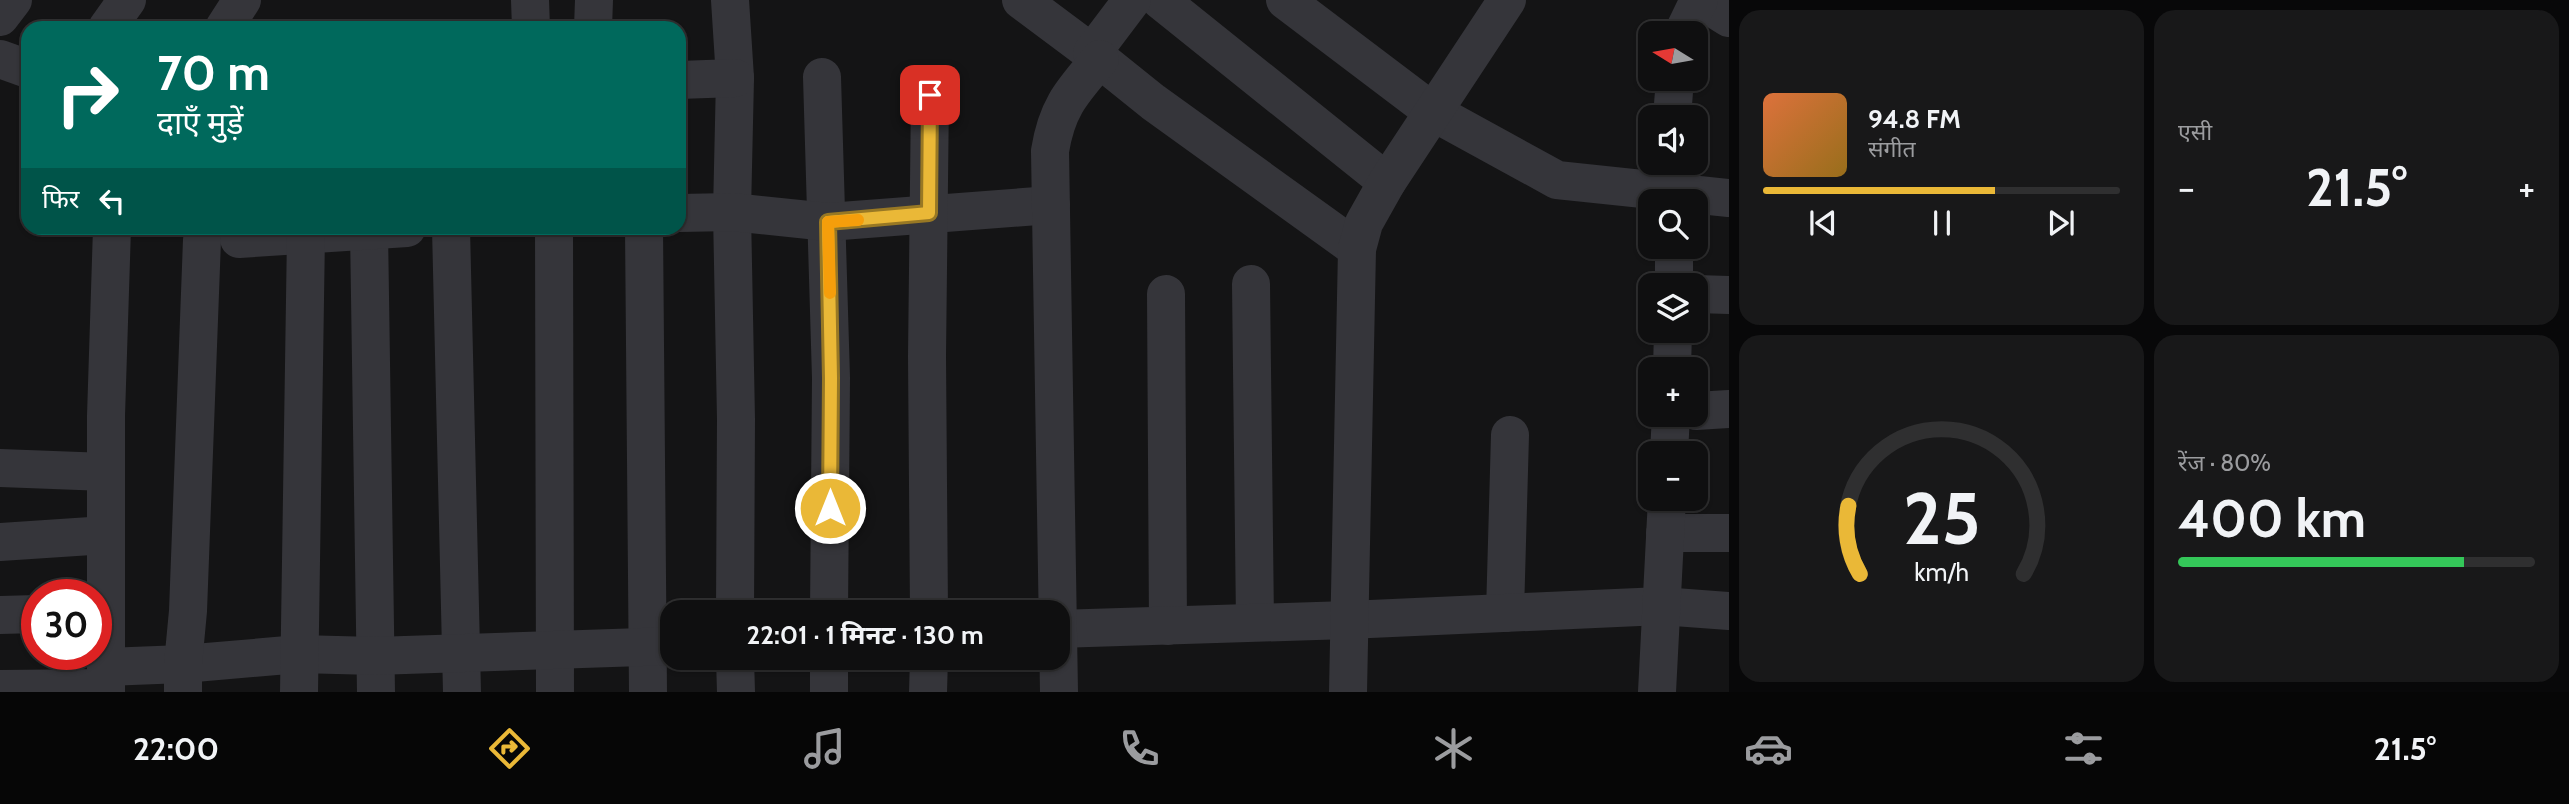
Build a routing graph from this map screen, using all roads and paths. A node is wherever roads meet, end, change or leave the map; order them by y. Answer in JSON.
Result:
{"nodes":[{"id":1,"x":13,"y":0,"type":"edge"},
{"id":2,"x":127,"y":0,"type":"edge"},
{"id":3,"x":242,"y":0,"type":"edge"},
{"id":4,"x":530,"y":0,"type":"edge"},
{"id":5,"x":594,"y":0,"type":"edge"},
{"id":6,"x":730,"y":0,"type":"edge"},
{"id":7,"x":1021,"y":0,"type":"edge"},
{"id":8,"x":1132,"y":0,"type":"edge"},
{"id":9,"x":1160,"y":0,"type":"edge"},
{"id":10,"x":1285,"y":0,"type":"edge"},
{"id":11,"x":1507,"y":0,"type":"edge"},
{"id":12,"x":1700,"y":0,"type":"edge"},
{"id":13,"x":1203,"y":12,"type":"edge"},
{"id":14,"x":0,"y":17,"type":"edge"},
{"id":15,"x":1729,"y":18,"type":"edge"},
{"id":16,"x":112,"y":21,"type":"edge"},
{"id":17,"x":228,"y":21,"type":"edge"},
{"id":18,"x":531,"y":21,"type":"edge"},
{"id":19,"x":593,"y":21,"type":"edge"},
{"id":20,"x":1689,"y":21,"type":"edge"},
{"id":21,"x":1096,"y":56,"type":"junction"},
{"id":22,"x":0,"y":59,"type":"edge"},
{"id":23,"x":21,"y":66,"type":"edge"},
{"id":24,"x":822,"y":77,"type":"dead end"},
{"id":25,"x":735,"y":78,"type":"junction"},
{"id":26,"x":686,"y":80,"type":"edge"},
{"id":27,"x":930,"y":95,"type":"dead end"},
{"id":28,"x":1433,"y":112,"type":"junction"},
{"id":29,"x":1387,"y":181,"type":"junction"},
{"id":30,"x":1672,"y":186,"type":"edge"},
{"id":31,"x":1729,"y":198,"type":"edge"},
{"id":32,"x":1051,"y":205,"type":"junction"},
{"id":33,"x":732,"y":212,"type":"junction"},
{"id":34,"x":686,"y":213,"type":"edge"},
{"id":35,"x":929,"y":213,"type":"junction"},
{"id":36,"x":828,"y":222,"type":"junction"},
{"id":37,"x":111,"y":235,"type":"edge"},
{"id":38,"x":293,"y":235,"type":"edge"},
{"id":39,"x":306,"y":235,"type":"edge"},
{"id":40,"x":369,"y":235,"type":"edge"},
{"id":41,"x":451,"y":235,"type":"edge"},
{"id":42,"x":554,"y":235,"type":"edge"},
{"id":43,"x":644,"y":235,"type":"edge"},
{"id":44,"x":239,"y":239,"type":"dead end"},
{"id":45,"x":202,"y":240,"type":"dead end"},
{"id":46,"x":1357,"y":249,"type":"junction"},
{"id":47,"x":1251,"y":284,"type":"dead end"},
{"id":48,"x":1166,"y":294,"type":"dead end"},
{"id":49,"x":1708,"y":294,"type":"edge"},
{"id":50,"x":1729,"y":295,"type":"edge"},
{"id":51,"x":1729,"y":410,"type":"edge"},
{"id":52,"x":1708,"y":411,"type":"edge"},
{"id":53,"x":1510,"y":435,"type":"dead end"},
{"id":54,"x":0,"y":468,"type":"edge"},
{"id":55,"x":106,"y":472,"type":"junction"},
{"id":56,"x":1666,"y":516,"type":"edge"},
{"id":57,"x":1729,"y":533,"type":"edge"},
{"id":58,"x":106,"y":535,"type":"junction"},
{"id":59,"x":0,"y":542,"type":"edge"},
{"id":60,"x":103,"y":579,"type":"edge"},
{"id":61,"x":735,"y":600,"type":"edge"},
{"id":62,"x":829,"y":600,"type":"edge"},
{"id":63,"x":929,"y":600,"type":"edge"},
{"id":64,"x":1058,"y":600,"type":"edge"},
{"id":65,"x":1661,"y":606,"type":"junction"},
{"id":66,"x":1729,"y":611,"type":"edge"},
{"id":67,"x":1505,"y":613,"type":"junction"},
{"id":68,"x":21,"y":614,"type":"edge"},
{"id":69,"x":0,"y":615,"type":"edge"},
{"id":70,"x":1348,"y":620,"type":"junction"},
{"id":71,"x":1255,"y":622,"type":"junction"},
{"id":72,"x":1168,"y":626,"type":"junction"},
{"id":73,"x":1070,"y":629,"type":"edge"},
{"id":74,"x":660,"y":646,"type":"edge"},
{"id":75,"x":555,"y":649,"type":"junction"},
{"id":76,"x":461,"y":653,"type":"junction"},
{"id":77,"x":299,"y":654,"type":"junction"},
{"id":78,"x":735,"y":670,"type":"edge"},
{"id":79,"x":829,"y":670,"type":"edge"},
{"id":80,"x":929,"y":670,"type":"edge"},
{"id":81,"x":1059,"y":670,"type":"edge"},
{"id":82,"x":375,"y":674,"type":"edge"},
{"id":83,"x":183,"y":678,"type":"edge"},
{"id":84,"x":106,"y":682,"type":"edge"},
{"id":85,"x":0,"y":689,"type":"edge"},
{"id":86,"x":299,"y":692,"type":"edge"},
{"id":87,"x":462,"y":692,"type":"edge"},
{"id":88,"x":555,"y":692,"type":"edge"},
{"id":89,"x":648,"y":692,"type":"edge"},
{"id":90,"x":736,"y":692,"type":"edge"},
{"id":91,"x":829,"y":692,"type":"edge"},
{"id":92,"x":928,"y":692,"type":"edge"},
{"id":93,"x":1059,"y":692,"type":"edge"},
{"id":94,"x":1348,"y":692,"type":"edge"},
{"id":95,"x":1657,"y":692,"type":"edge"}],
"edges":[{"from":1,"to":14,"type":"street"},
{"from":2,"to":16,"type":"street"},
{"from":3,"to":17,"type":"street"},
{"from":4,"to":18,"type":"street"},
{"from":5,"to":19,"type":"street"},
{"from":6,"to":25,"type":"street"},
{"from":7,"to":21,"type":"street"},
{"from":8,"to":21,"type":"street"},
{"from":9,"to":13,"type":"street"},
{"from":10,"to":28,"type":"street"},
{"from":11,"to":28,"type":"street"},
{"from":12,"to":15,"type":"street"},
{"from":12,"to":20,"type":"street"},
{"from":13,"to":29,"type":"street"},
{"from":21,"to":32,"type":"street"},
{"from":21,"to":46,"type":"street"},
{"from":22,"to":23,"type":"street"},
{"from":24,"to":36,"type":"street"},
{"from":25,"to":26,"type":"street"},
{"from":25,"to":33,"type":"street"},
{"from":27,"to":35,"type":"street"},
{"from":28,"to":29,"type":"street"},
{"from":28,"to":30,"type":"street"},
{"from":29,"to":46,"type":"street"},
{"from":30,"to":31,"type":"street"},
{"from":32,"to":35,"type":"street"},
{"from":32,"to":64,"type":"street"},
{"from":33,"to":34,"type":"street"},
{"from":33,"to":36,"type":"street"},
{"from":33,"to":61,"type":"street"},
{"from":35,"to":36,"type":"street"},
{"from":35,"to":63,"type":"street"},
{"from":36,"to":62,"type":"street"},
{"from":37,"to":55,"type":"street"},
{"from":38,"to":44,"type":"street"},
{"from":39,"to":77,"type":"street"},
{"from":40,"to":82,"type":"street"},
{"from":41,"to":76,"type":"street"},
{"from":42,"to":75,"type":"street"},
{"from":43,"to":74,"type":"street"},
{"from":45,"to":83,"type":"street"},
{"from":46,"to":70,"type":"street"},
{"from":47,"to":71,"type":"street"},
{"from":48,"to":72,"type":"street"},
{"from":49,"to":50,"type":"street"},
{"from":51,"to":52,"type":"street"},
{"from":53,"to":67,"type":"street"},
{"from":54,"to":55,"type":"street"},
{"from":55,"to":58,"type":"street"},
{"from":56,"to":57,"type":"street"},
{"from":56,"to":65,"type":"street"},
{"from":58,"to":59,"type":"street"},
{"from":58,"to":60,"type":"street"},
{"from":65,"to":66,"type":"street"},
{"from":65,"to":67,"type":"street"},
{"from":65,"to":95,"type":"street"},
{"from":67,"to":70,"type":"street"},
{"from":68,"to":69,"type":"street"},
{"from":70,"to":71,"type":"street"},
{"from":70,"to":94,"type":"street"},
{"from":71,"to":72,"type":"street"},
{"from":72,"to":73,"type":"street"},
{"from":74,"to":75,"type":"street"},
{"from":74,"to":89,"type":"street"},
{"from":75,"to":76,"type":"street"},
{"from":75,"to":88,"type":"street"},
{"from":76,"to":82,"type":"street"},
{"from":76,"to":87,"type":"street"},
{"from":77,"to":82,"type":"street"},
{"from":77,"to":83,"type":"street"},
{"from":77,"to":86,"type":"street"},
{"from":78,"to":90,"type":"street"},
{"from":79,"to":91,"type":"street"},
{"from":80,"to":92,"type":"street"},
{"from":81,"to":93,"type":"street"},
{"from":83,"to":84,"type":"street"},
{"from":84,"to":85,"type":"street"}]}
